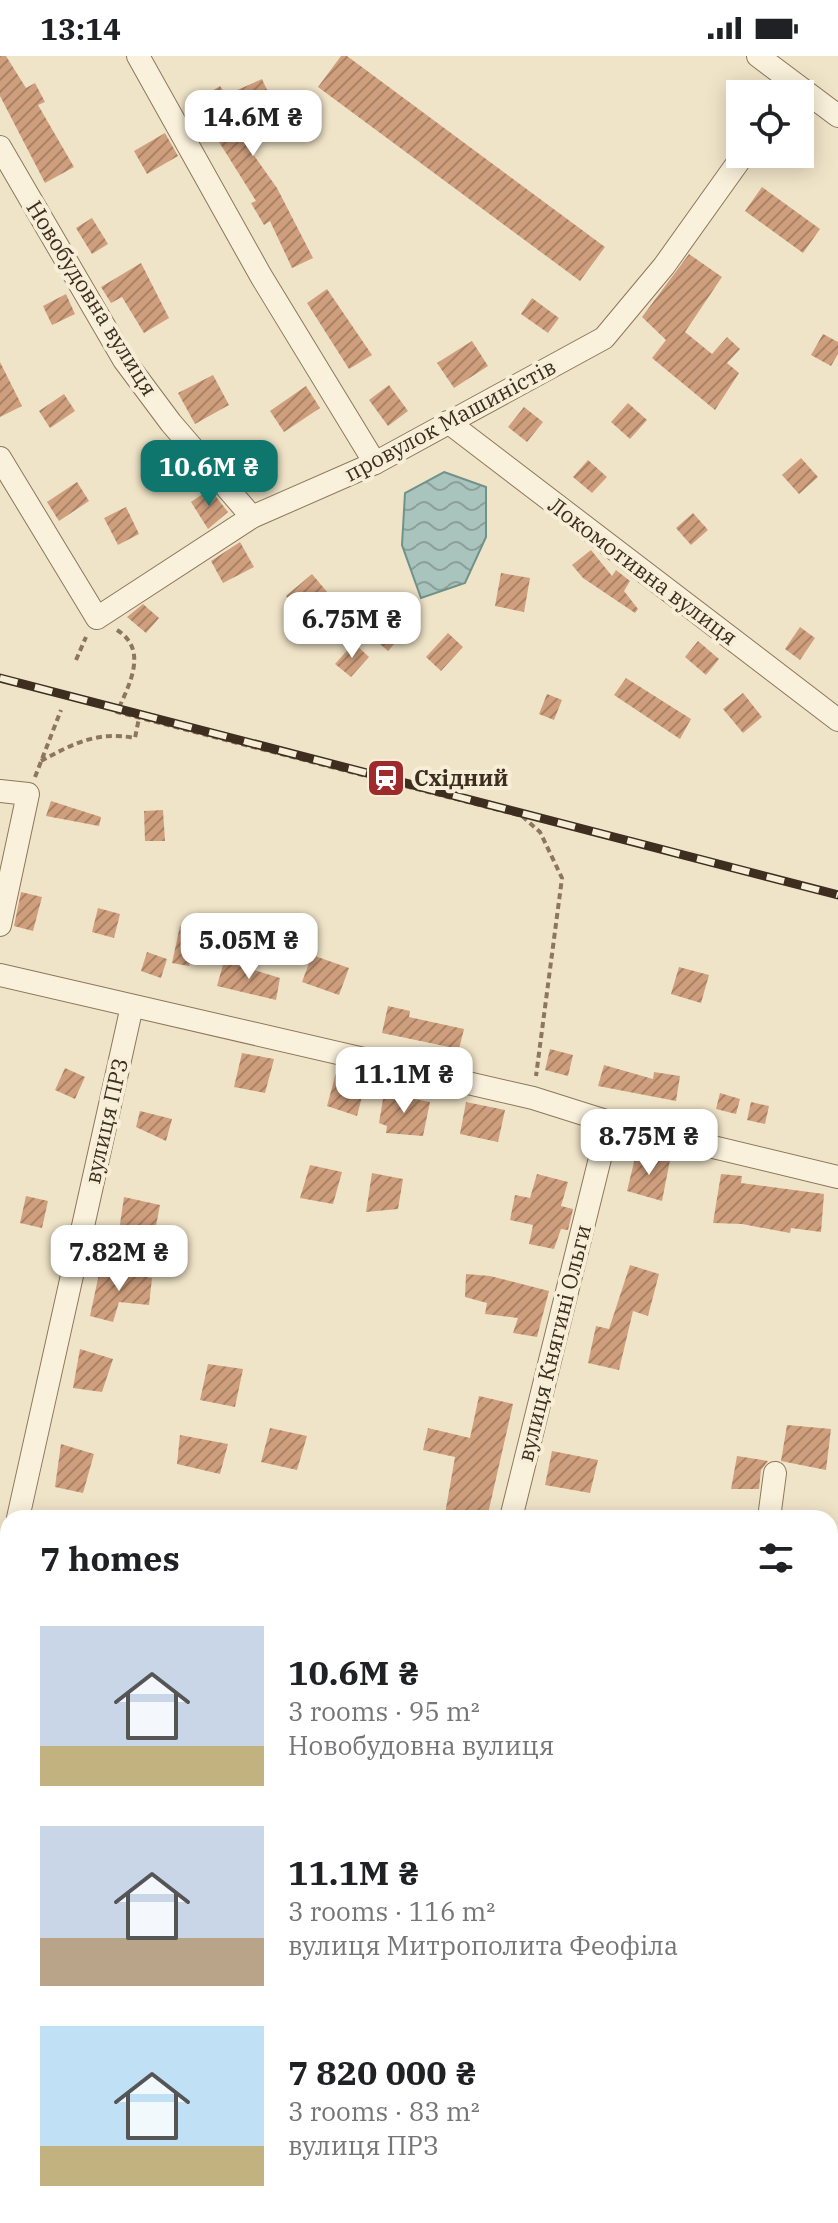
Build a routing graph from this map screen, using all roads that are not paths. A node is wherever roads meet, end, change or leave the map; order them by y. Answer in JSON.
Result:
{"nodes":[{"id":1,"x":138,"y":56,"type":"edge"},
{"id":2,"x":758,"y":56,"type":"edge"},
{"id":3,"x":782,"y":80,"type":"edge"},
{"id":4,"x":814,"y":102,"type":"edge"},
{"id":5,"x":838,"y":116,"type":"edge"},
{"id":6,"x":0,"y":147,"type":"edge"},
{"id":7,"x":734,"y":168,"type":"edge"},
{"id":8,"x":448,"y":422,"type":"junction"},
{"id":9,"x":0,"y":458,"type":"edge"},
{"id":10,"x":375,"y":463,"type":"junction"},
{"id":11,"x":252,"y":517,"type":"junction"},
{"id":12,"x":838,"y":720,"type":"edge"},
{"id":13,"x":0,"y":791,"type":"edge"},
{"id":14,"x":0,"y":925,"type":"edge"},
{"id":15,"x":0,"y":975,"type":"edge"},
{"id":16,"x":132,"y":1006,"type":"junction"},
{"id":17,"x":609,"y":1122,"type":"junction"},
{"id":18,"x":838,"y":1177,"type":"edge"},
{"id":19,"x":775,"y":1473,"type":"dead end"},
{"id":20,"x":20,"y":1510,"type":"edge"},
{"id":21,"x":513,"y":1510,"type":"edge"},
{"id":22,"x":770,"y":1510,"type":"edge"}],
"edges":[{"from":1,"to":10,"type":"street"},
{"from":2,"to":3,"type":"street"},
{"from":4,"to":5,"type":"street"},
{"from":6,"to":11,"type":"street","name":"Новобудовна вулиця"},
{"from":7,"to":8,"type":"street","name":"провулок Машиністів"},
{"from":8,"to":10,"type":"street","name":"провулок Машиністів"},
{"from":8,"to":12,"type":"street","name":"Локомотивна вулиця"},
{"from":9,"to":11,"type":"street","name":"провулок Машиністів"},
{"from":10,"to":11,"type":"street","name":"провулок Машиністів"},
{"from":13,"to":14,"type":"street"},
{"from":15,"to":16,"type":"street"},
{"from":16,"to":17,"type":"street"},
{"from":16,"to":20,"type":"street","name":"вулиця ПРЗ"},
{"from":17,"to":18,"type":"street"},
{"from":17,"to":21,"type":"street","name":"вулиця Княгині Ольги"},
{"from":19,"to":22,"type":"street"}]}
